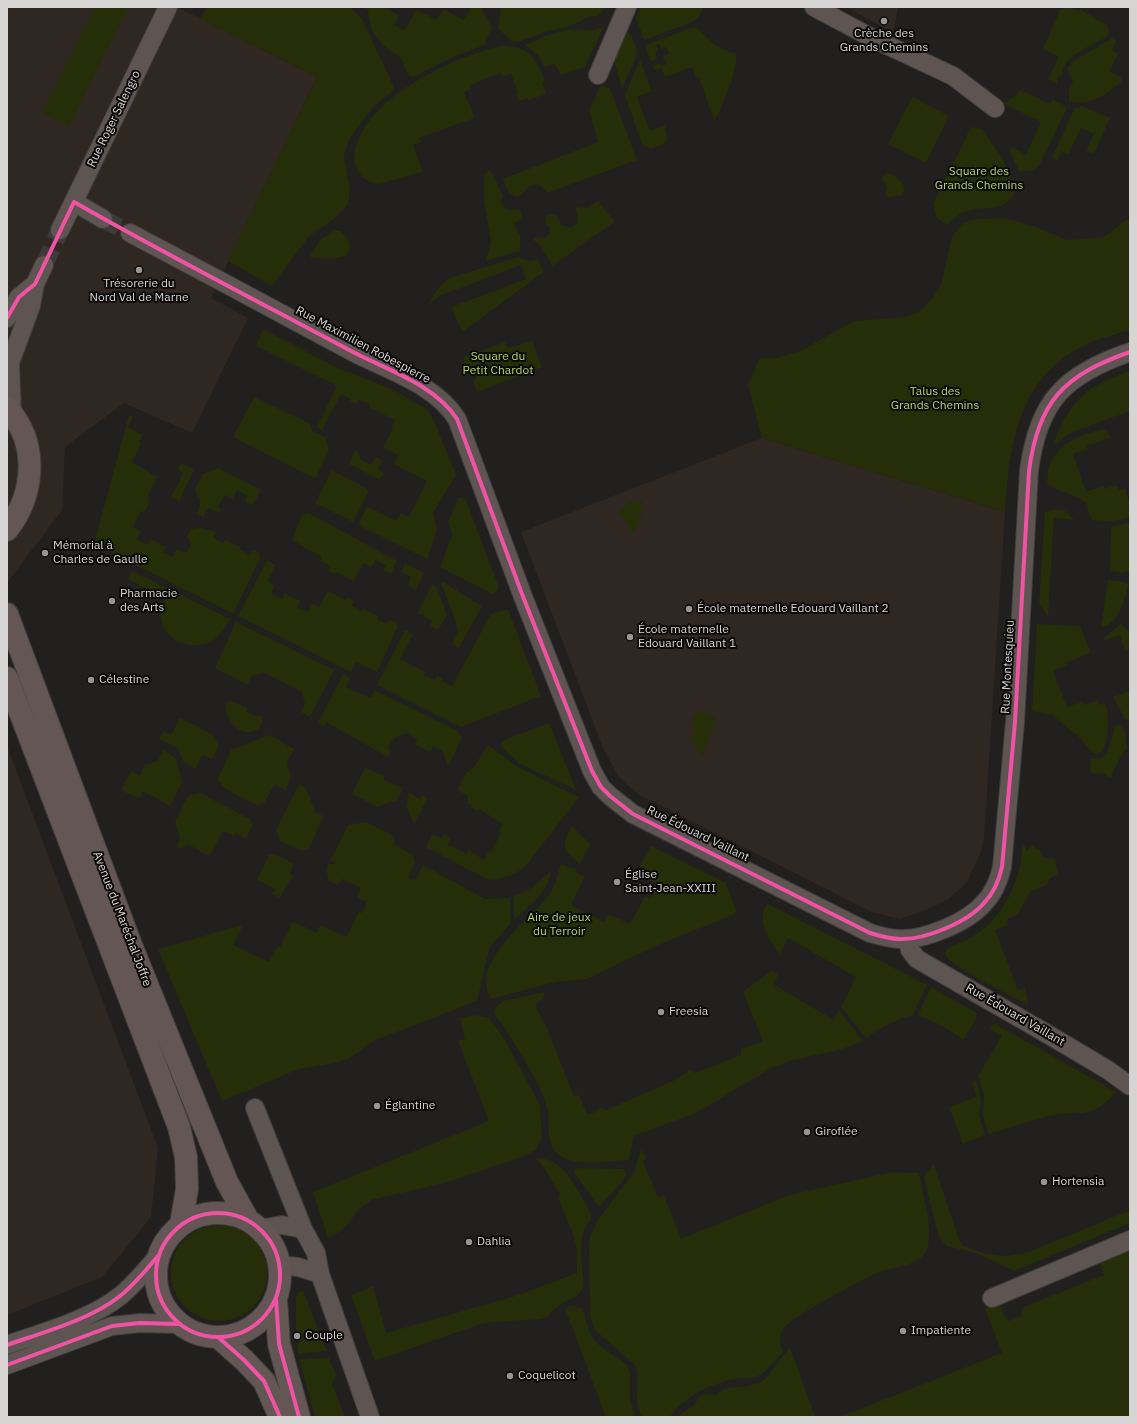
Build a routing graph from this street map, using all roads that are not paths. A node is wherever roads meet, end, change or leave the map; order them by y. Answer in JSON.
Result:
{"nodes":[{"id":1,"x":168,"y":7,"type":"edge"},
{"id":2,"x":627,"y":7,"type":"edge"},
{"id":3,"x":814,"y":7,"type":"edge"},
{"id":4,"x":598,"y":76,"type":"dead end"},
{"id":5,"x":995,"y":108,"type":"dead end"},
{"id":6,"x":74,"y":202,"type":"junction"},
{"id":7,"x":103,"y":219,"type":"tunnel mouth"},
{"id":8,"x":60,"y":230,"type":"tunnel mouth"},
{"id":9,"x":130,"y":233,"type":"tunnel mouth"},
{"id":10,"x":44,"y":265,"type":"tunnel mouth"},
{"id":11,"x":35,"y":284,"type":"junction"},
{"id":12,"x":7,"y":318,"type":"edge"},
{"id":13,"x":1130,"y":352,"type":"edge"},
{"id":14,"x":10,"y":411,"type":"edge"},
{"id":15,"x":7,"y":530,"type":"edge"},
{"id":16,"x":7,"y":614,"type":"edge"},
{"id":17,"x":7,"y":678,"type":"edge"},
{"id":18,"x":565,"y":705,"type":"joint"},
{"id":19,"x":870,"y":933,"type":"joint"},
{"id":20,"x":907,"y":939,"type":"junction"},
{"id":21,"x":1130,"y":1086,"type":"edge"},
{"id":22,"x":255,"y":1108,"type":"dead end"},
{"id":23,"x":181,"y":1224,"type":"junction"},
{"id":24,"x":254,"y":1224,"type":"junction"},
{"id":25,"x":303,"y":1229,"type":"junction"},
{"id":26,"x":1130,"y":1240,"type":"edge"},
{"id":27,"x":158,"y":1256,"type":"junction"},
{"id":28,"x":280,"y":1265,"type":"junction"},
{"id":29,"x":320,"y":1274,"type":"junction"},
{"id":30,"x":992,"y":1298,"type":"dead end"},
{"id":31,"x":276,"y":1299,"type":"junction"},
{"id":32,"x":178,"y":1324,"type":"junction"},
{"id":33,"x":218,"y":1337,"type":"junction"},
{"id":34,"x":7,"y":1345,"type":"edge"},
{"id":35,"x":7,"y":1365,"type":"edge"},
{"id":36,"x":280,"y":1417,"type":"edge"},
{"id":37,"x":299,"y":1417,"type":"edge"},
{"id":38,"x":370,"y":1417,"type":"edge"}],
"edges":[{"from":1,"to":6,"type":"street","name":"Rue Roger Salengro"},
{"from":2,"to":4,"type":"street"},
{"from":3,"to":5,"type":"street"},
{"from":6,"to":7,"type":"street"},
{"from":6,"to":8,"type":"street","name":"Rue Roger Salengro"},
{"from":9,"to":18,"type":"street","name":"Rue Maximilien Robespierre"},
{"from":10,"to":11,"type":"street"},
{"from":11,"to":12,"type":"street"},
{"from":11,"to":14,"type":"street"},
{"from":13,"to":20,"type":"street","name":"Rue Montesquieu"},
{"from":14,"to":15,"type":"main road"},
{"from":16,"to":24,"type":"main road","name":"Avenue du Maréchal Joffre"},
{"from":17,"to":23,"type":"main road","name":"Avenue du Maréchal Joffre"},
{"from":18,"to":19,"type":"street","name":"Rue Édouard Vaillant"},
{"from":19,"to":20,"type":"street","name":"Rue Montesquieu"},
{"from":20,"to":21,"type":"street","name":"Rue Édouard Vaillant"},
{"from":22,"to":25,"type":"street"},
{"from":23,"to":24,"type":"main road"},
{"from":23,"to":27,"type":"main road"},
{"from":24,"to":25,"type":"street"},
{"from":24,"to":28,"type":"main road"},
{"from":25,"to":29,"type":"street"},
{"from":26,"to":30,"type":"street"},
{"from":27,"to":32,"type":"main road"},
{"from":27,"to":34,"type":"street"},
{"from":28,"to":29,"type":"street"},
{"from":28,"to":31,"type":"main road"},
{"from":29,"to":38,"type":"street"},
{"from":31,"to":33,"type":"main road"},
{"from":31,"to":37,"type":"main road"},
{"from":32,"to":33,"type":"main road"},
{"from":32,"to":35,"type":"street"},
{"from":33,"to":36,"type":"main road"}]}
